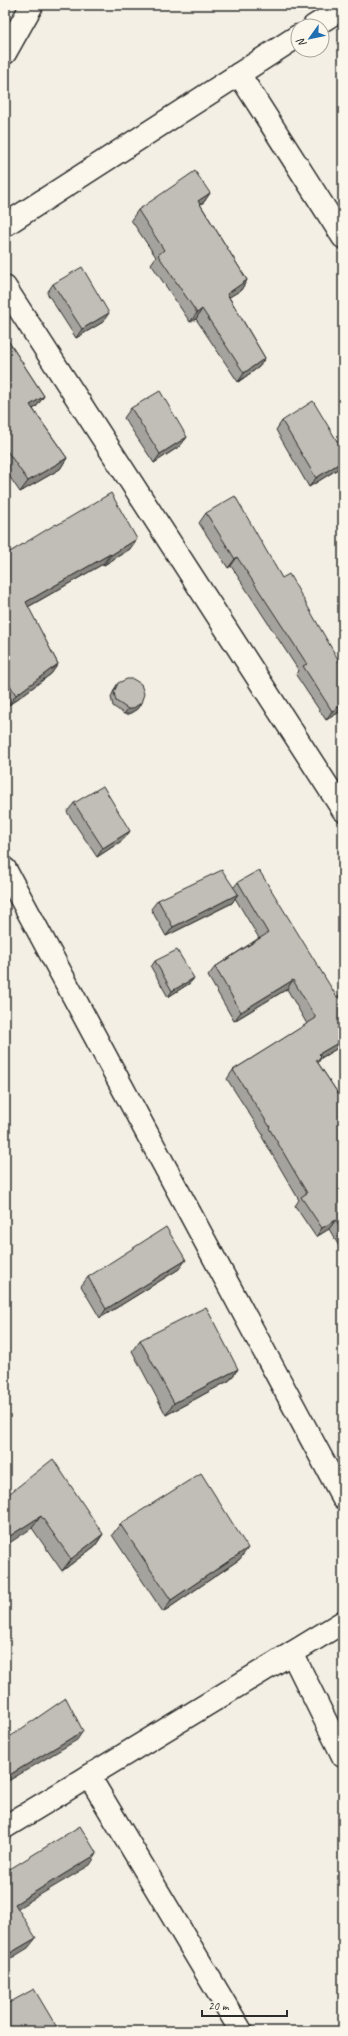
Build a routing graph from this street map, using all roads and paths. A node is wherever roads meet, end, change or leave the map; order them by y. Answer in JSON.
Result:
{"nodes":[{"id":1,"x":32,"y":5,"type":"edge"},
{"id":2,"x":343,"y":8,"type":"edge"},
{"id":3,"x":327,"y":18,"type":"edge"},
{"id":4,"x":290,"y":41,"type":"edge"},
{"id":5,"x":5,"y":53,"type":"edge"},
{"id":6,"x":239,"y":74,"type":"junction"},
{"id":7,"x":5,"y":225,"type":"edge"},
{"id":8,"x":343,"y":238,"type":"edge"},
{"id":9,"x":5,"y":287,"type":"edge"},
{"id":10,"x":343,"y":810,"type":"edge"},
{"id":11,"x":5,"y":869,"type":"edge"},
{"id":12,"x":343,"y":1498,"type":"edge"},
{"id":13,"x":343,"y":1622,"type":"edge"},
{"id":14,"x":292,"y":1653,"type":"junction"},
{"id":15,"x":343,"y":1756,"type":"edge"},
{"id":16,"x":89,"y":1776,"type":"junction"},
{"id":17,"x":5,"y":1827,"type":"edge"},
{"id":18,"x":241,"y":2031,"type":"edge"}],
"edges":[{"from":1,"to":5,"type":"street"},
{"from":2,"to":3,"type":"street"},
{"from":4,"to":6,"type":"street"},
{"from":6,"to":7,"type":"street"},
{"from":6,"to":8,"type":"street"},
{"from":9,"to":10,"type":"street"},
{"from":11,"to":12,"type":"street"},
{"from":13,"to":14,"type":"street"},
{"from":14,"to":15,"type":"street"},
{"from":14,"to":16,"type":"street"},
{"from":16,"to":17,"type":"street"},
{"from":16,"to":18,"type":"street"}]}
